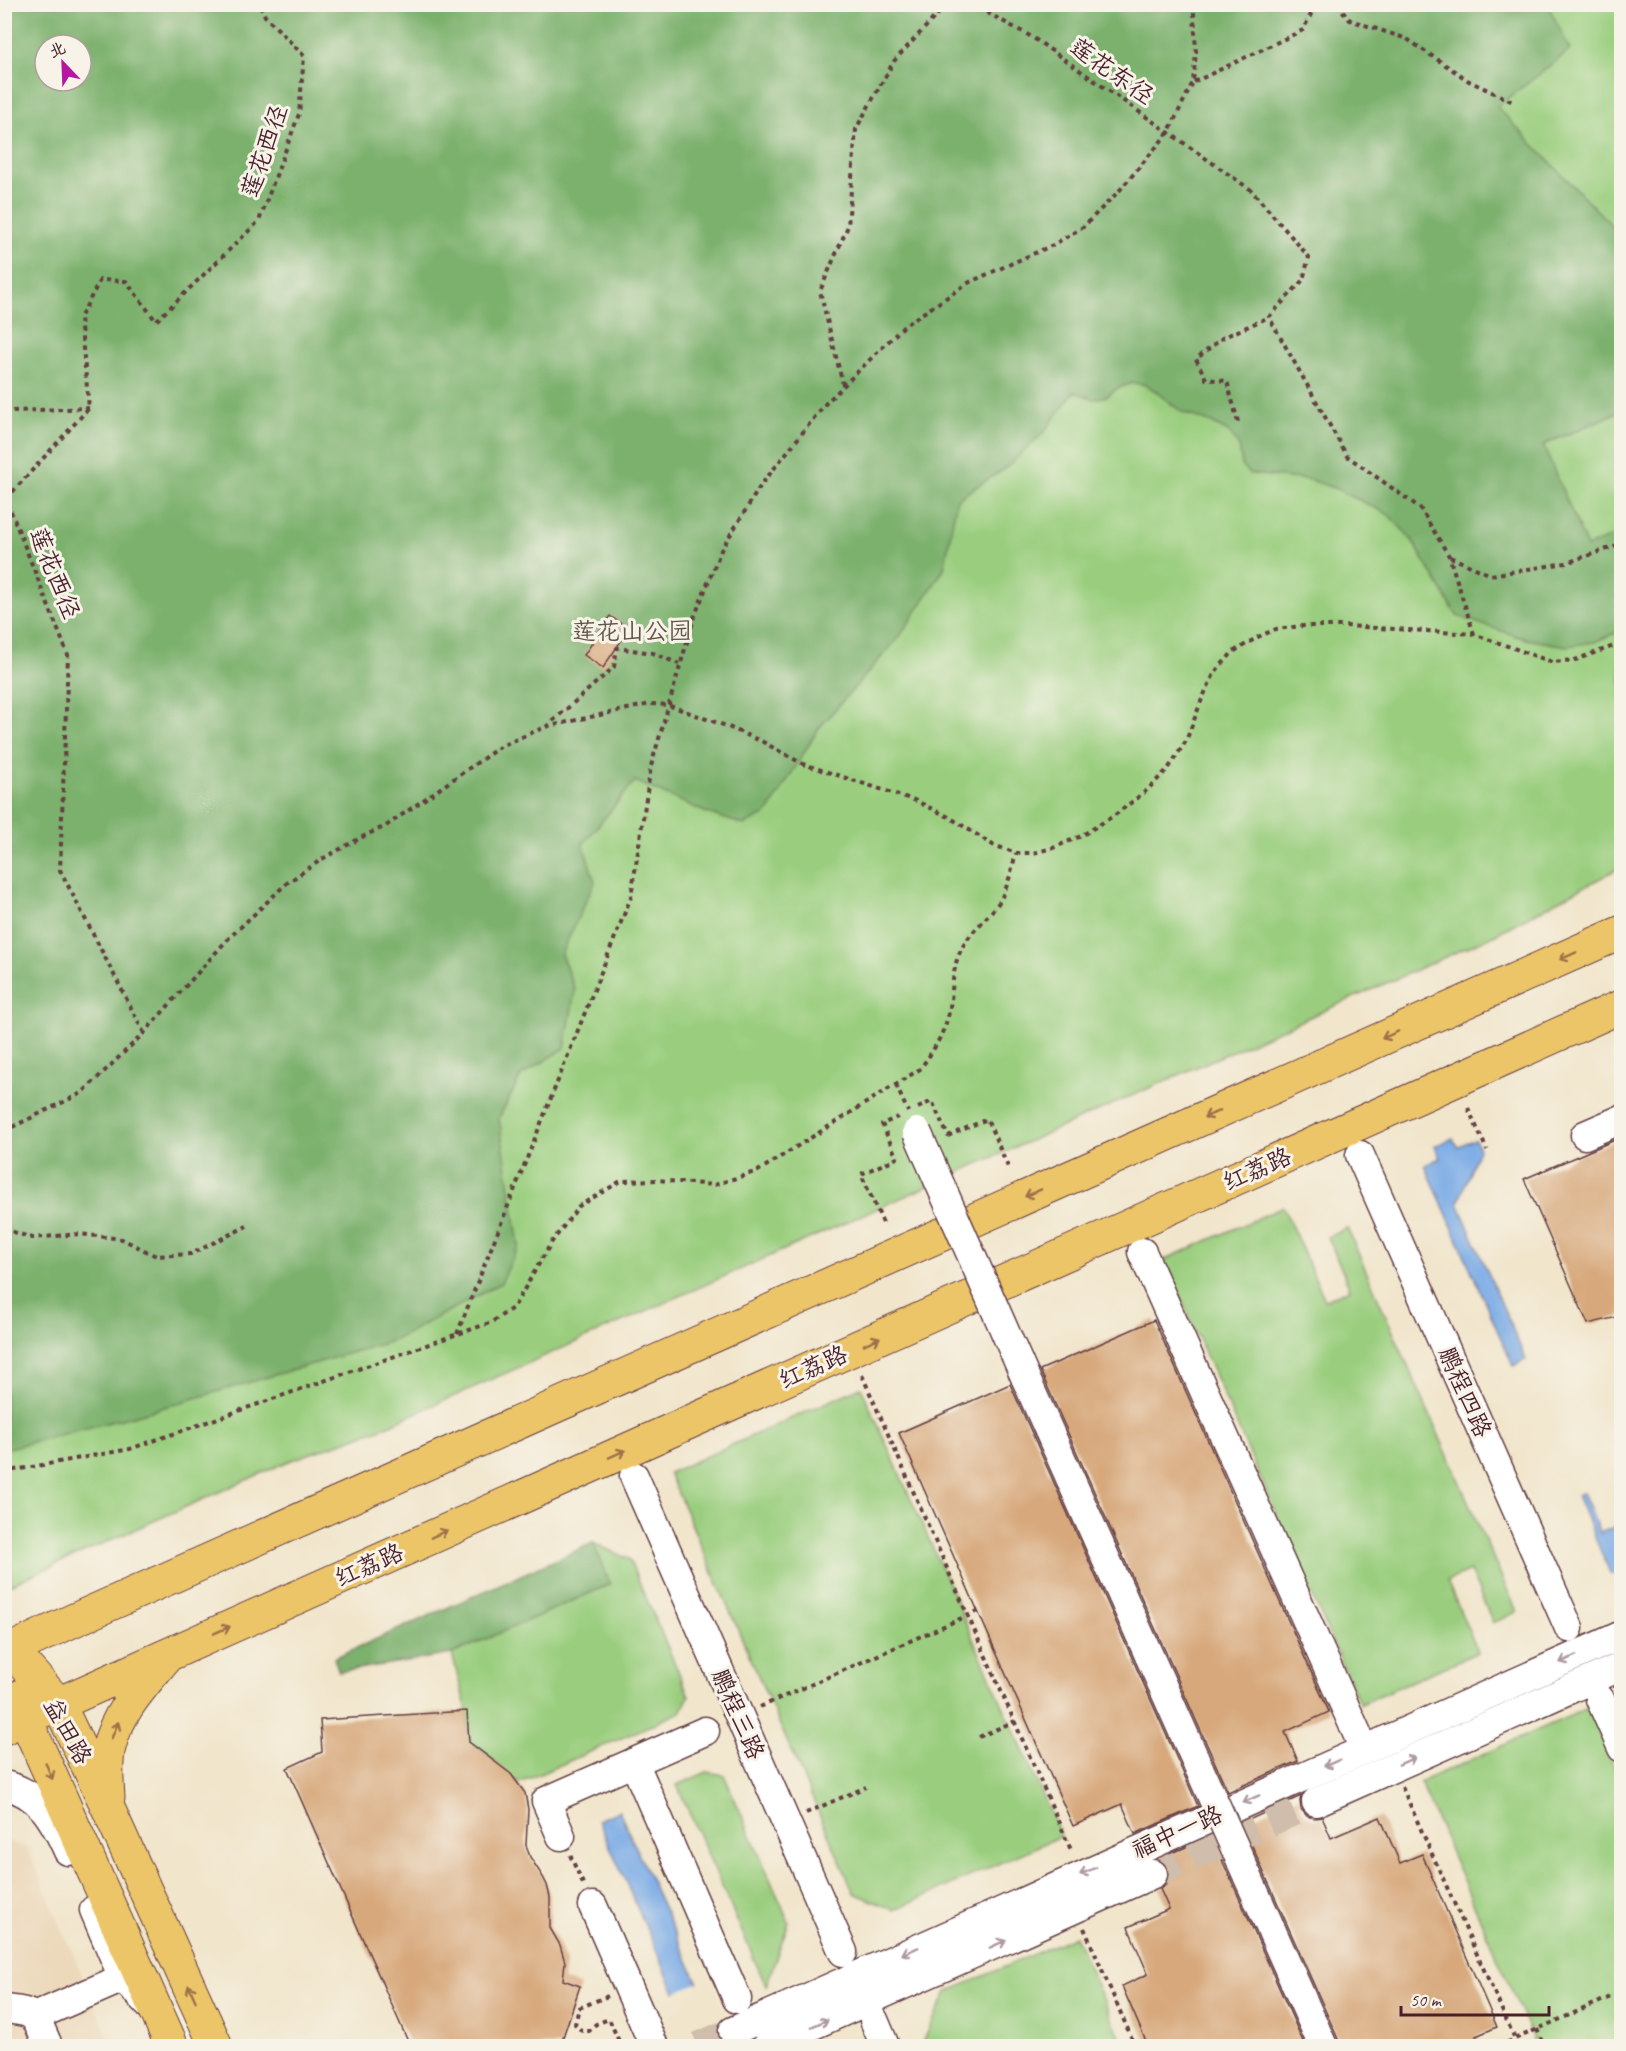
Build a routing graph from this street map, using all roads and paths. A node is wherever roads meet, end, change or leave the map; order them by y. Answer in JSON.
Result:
{"nodes":[{"id":1,"x":258,"y":4,"type":"edge"},
{"id":2,"x":947,"y":4,"type":"edge"},
{"id":3,"x":971,"y":4,"type":"edge"},
{"id":4,"x":1191,"y":4,"type":"edge"},
{"id":5,"x":1316,"y":4,"type":"edge"},
{"id":6,"x":1337,"y":4,"type":"edge"},
{"id":7,"x":1193,"y":82,"type":"junction"},
{"id":8,"x":1513,"y":102,"type":"dead end"},
{"id":9,"x":1168,"y":133,"type":"junction"},
{"id":10,"x":1269,"y":317,"type":"junction"},
{"id":11,"x":843,"y":386,"type":"junction"},
{"id":12,"x":89,"y":408,"type":"junction"},
{"id":13,"x":4,"y":414,"type":"edge"},
{"id":14,"x":1238,"y":422,"type":"dead end"},
{"id":15,"x":1622,"y":544,"type":"edge"},
{"id":16,"x":1449,"y":556,"type":"junction"},
{"id":17,"x":1474,"y":634,"type":"junction"},
{"id":18,"x":1622,"y":644,"type":"edge"},
{"id":19,"x":680,"y":664,"type":"junction"},
{"id":20,"x":668,"y":705,"type":"junction"},
{"id":21,"x":545,"y":727,"type":"junction"},
{"id":22,"x":1016,"y":853,"type":"junction"},
{"id":23,"x":1622,"y":932,"type":"edge"},
{"id":24,"x":1622,"y":1006,"type":"edge"},
{"id":25,"x":144,"y":1034,"type":"junction"},
{"id":26,"x":896,"y":1085,"type":"junction"},
{"id":27,"x":1468,"y":1108,"type":"dead end"},
{"id":28,"x":1622,"y":1119,"type":"edge"},
{"id":29,"x":4,"y":1131,"type":"edge"},
{"id":30,"x":917,"y":1132,"type":"joint"},
{"id":31,"x":948,"y":1136,"type":"dead end"},
{"id":32,"x":1585,"y":1136,"type":"dead end"},
{"id":33,"x":1487,"y":1150,"type":"dead end"},
{"id":34,"x":1360,"y":1155,"type":"dead end"},
{"id":35,"x":897,"y":1158,"type":"dead end"},
{"id":36,"x":1008,"y":1167,"type":"dead end"},
{"id":37,"x":883,"y":1224,"type":"dead end"},
{"id":38,"x":247,"y":1226,"type":"dead end"},
{"id":39,"x":4,"y":1229,"type":"edge"},
{"id":40,"x":1142,"y":1252,"type":"dead end"},
{"id":41,"x":457,"y":1334,"type":"junction"},
{"id":42,"x":862,"y":1375,"type":"dead end"},
{"id":43,"x":4,"y":1472,"type":"edge"},
{"id":44,"x":634,"y":1476,"type":"dead end"},
{"id":45,"x":978,"y":1611,"type":"dead end"},
{"id":46,"x":968,"y":1616,"type":"junction"},
{"id":47,"x":1569,"y":1628,"type":"dead end"},
{"id":48,"x":1622,"y":1635,"type":"edge"},
{"id":49,"x":8,"y":1652,"type":"edge"},
{"id":50,"x":169,"y":1654,"type":"junction"},
{"id":51,"x":1622,"y":1666,"type":"edge"},
{"id":52,"x":1600,"y":1699,"type":"dead end"},
{"id":53,"x":58,"y":1703,"type":"junction"},
{"id":54,"x":740,"y":1716,"type":"junction"},
{"id":55,"x":1015,"y":1721,"type":"junction"},
{"id":56,"x":15,"y":1723,"type":"edge"},
{"id":57,"x":705,"y":1731,"type":"dead end"},
{"id":58,"x":979,"y":1737,"type":"dead end"},
{"id":59,"x":1622,"y":1748,"type":"edge"},
{"id":60,"x":1364,"y":1749,"type":"junction"},
{"id":61,"x":634,"y":1762,"type":"junction"},
{"id":62,"x":4,"y":1785,"type":"edge"},
{"id":63,"x":1402,"y":1786,"type":"dead end"},
{"id":64,"x":866,"y":1787,"type":"dead end"},
{"id":65,"x":1316,"y":1802,"type":"tunnel mouth"},
{"id":66,"x":108,"y":1809,"type":"junction"},
{"id":67,"x":786,"y":1822,"type":"junction"},
{"id":68,"x":561,"y":1836,"type":"joint"},
{"id":69,"x":1071,"y":1850,"type":"dead end"},
{"id":70,"x":1153,"y":1874,"type":"tunnel mouth"},
{"id":71,"x":593,"y":1906,"type":"joint"},
{"id":72,"x":1083,"y":1928,"type":"dead end"},
{"id":73,"x":843,"y":1952,"type":"dead end"},
{"id":74,"x":123,"y":1978,"type":"junction"},
{"id":75,"x":1622,"y":1992,"type":"edge"},
{"id":76,"x":633,"y":1998,"type":"junction"},
{"id":77,"x":737,"y":1999,"type":"dead end"},
{"id":78,"x":4,"y":2009,"type":"edge"},
{"id":79,"x":157,"y":2013,"type":"junction"},
{"id":80,"x":36,"y":2016,"type":"junction"},
{"id":81,"x":874,"y":2020,"type":"dead end"},
{"id":82,"x":1537,"y":2029,"type":"junction"},
{"id":83,"x":733,"y":2031,"type":"tunnel mouth"},
{"id":84,"x":1515,"y":2039,"type":"junction"},
{"id":85,"x":45,"y":2046,"type":"edge"},
{"id":86,"x":172,"y":2046,"type":"edge"},
{"id":87,"x":216,"y":2046,"type":"edge"},
{"id":88,"x":621,"y":2046,"type":"edge"},
{"id":89,"x":654,"y":2046,"type":"edge"},
{"id":90,"x":766,"y":2046,"type":"edge"},
{"id":91,"x":885,"y":2046,"type":"edge"},
{"id":92,"x":1135,"y":2046,"type":"edge"},
{"id":93,"x":1323,"y":2046,"type":"edge"},
{"id":94,"x":1499,"y":2046,"type":"edge"},
{"id":95,"x":1544,"y":2046,"type":"edge"}],
"edges":[{"from":1,"to":12,"type":"path","name":"莲花西径"},
{"from":2,"to":11,"type":"path"},
{"from":3,"to":9,"type":"path","name":"莲花东径"},
{"from":4,"to":7,"type":"path"},
{"from":5,"to":7,"type":"path"},
{"from":6,"to":8,"type":"path"},
{"from":7,"to":9,"type":"path"},
{"from":9,"to":10,"type":"path","name":"莲花东径"},
{"from":9,"to":11,"type":"path"},
{"from":10,"to":14,"type":"path"},
{"from":10,"to":16,"type":"path"},
{"from":11,"to":19,"type":"path"},
{"from":12,"to":13,"type":"path"},
{"from":12,"to":25,"type":"path","name":"莲花西径"},
{"from":15,"to":16,"type":"path"},
{"from":16,"to":17,"type":"path"},
{"from":17,"to":18,"type":"path"},
{"from":17,"to":22,"type":"path"},
{"from":19,"to":20,"type":"path"},
{"from":19,"to":21,"type":"path"},
{"from":20,"to":21,"type":"path"},
{"from":20,"to":22,"type":"path"},
{"from":20,"to":41,"type":"path"},
{"from":21,"to":25,"type":"path"},
{"from":22,"to":26,"type":"path"},
{"from":23,"to":49,"type":"main road","one_way":true},
{"from":50,"to":24,"type":"main road","name":"红荔路","one_way":true},
{"from":25,"to":29,"type":"path"},
{"from":26,"to":30,"type":"path"},
{"from":26,"to":41,"type":"path"},
{"from":27,"to":33,"type":"path"},
{"from":28,"to":32,"type":"street"},
{"from":30,"to":93,"type":"street","bridge":true},
{"from":31,"to":36,"type":"path"},
{"from":34,"to":47,"type":"street","name":"鹏程四路"},
{"from":35,"to":37,"type":"path"},
{"from":38,"to":39,"type":"path"},
{"from":40,"to":60,"type":"street"},
{"from":41,"to":43,"type":"path"},
{"from":42,"to":46,"type":"path"},
{"from":44,"to":54,"type":"street","name":"鹏程三路"},
{"from":45,"to":46,"type":"path"},
{"from":46,"to":54,"type":"path"},
{"from":46,"to":55,"type":"path"},
{"from":48,"to":60,"type":"street","name":"福中一路","one_way":true},
{"from":49,"to":53,"type":"main road","name":"益田路"},
{"from":49,"to":56,"type":"main road","name":"益田路"},
{"from":50,"to":53,"type":"main road","name":"红荔路"},
{"from":66,"to":50,"type":"main road","one_way":true},
{"from":65,"to":51,"type":"street","one_way":true},
{"from":52,"to":59,"type":"street"},
{"from":53,"to":56,"type":"main road","name":"红荔路"},
{"from":53,"to":66,"type":"main road","name":"益田路"},
{"from":54,"to":67,"type":"street","name":"鹏程三路"},
{"from":55,"to":58,"type":"path"},
{"from":55,"to":69,"type":"path"},
{"from":56,"to":79,"type":"main road","name":"益田路","one_way":true},
{"from":57,"to":61,"type":"street"},
{"from":60,"to":83,"type":"street","name":"福中一路","one_way":true},
{"from":61,"to":68,"type":"street"},
{"from":61,"to":77,"type":"street"},
{"from":62,"to":74,"type":"street"},
{"from":63,"to":84,"type":"path"},
{"from":64,"to":67,"type":"path"},
{"from":87,"to":66,"type":"main road","name":"益田路","one_way":true},
{"from":67,"to":73,"type":"street","name":"鹏程三路"},
{"from":68,"to":71,"type":"path"},
{"from":90,"to":70,"type":"street","name":"福中一路","one_way":true},
{"from":71,"to":76,"type":"street"},
{"from":72,"to":92,"type":"path"},
{"from":74,"to":79,"type":"street"},
{"from":74,"to":80,"type":"street"},
{"from":75,"to":82,"type":"path"},
{"from":76,"to":88,"type":"path"},
{"from":76,"to":89,"type":"street"},
{"from":78,"to":80,"type":"street"},
{"from":79,"to":86,"type":"main road","name":"益田路"},
{"from":80,"to":85,"type":"street"},
{"from":81,"to":91,"type":"street"},
{"from":82,"to":84,"type":"path"},
{"from":82,"to":95,"type":"path"},
{"from":84,"to":94,"type":"path"}]}
